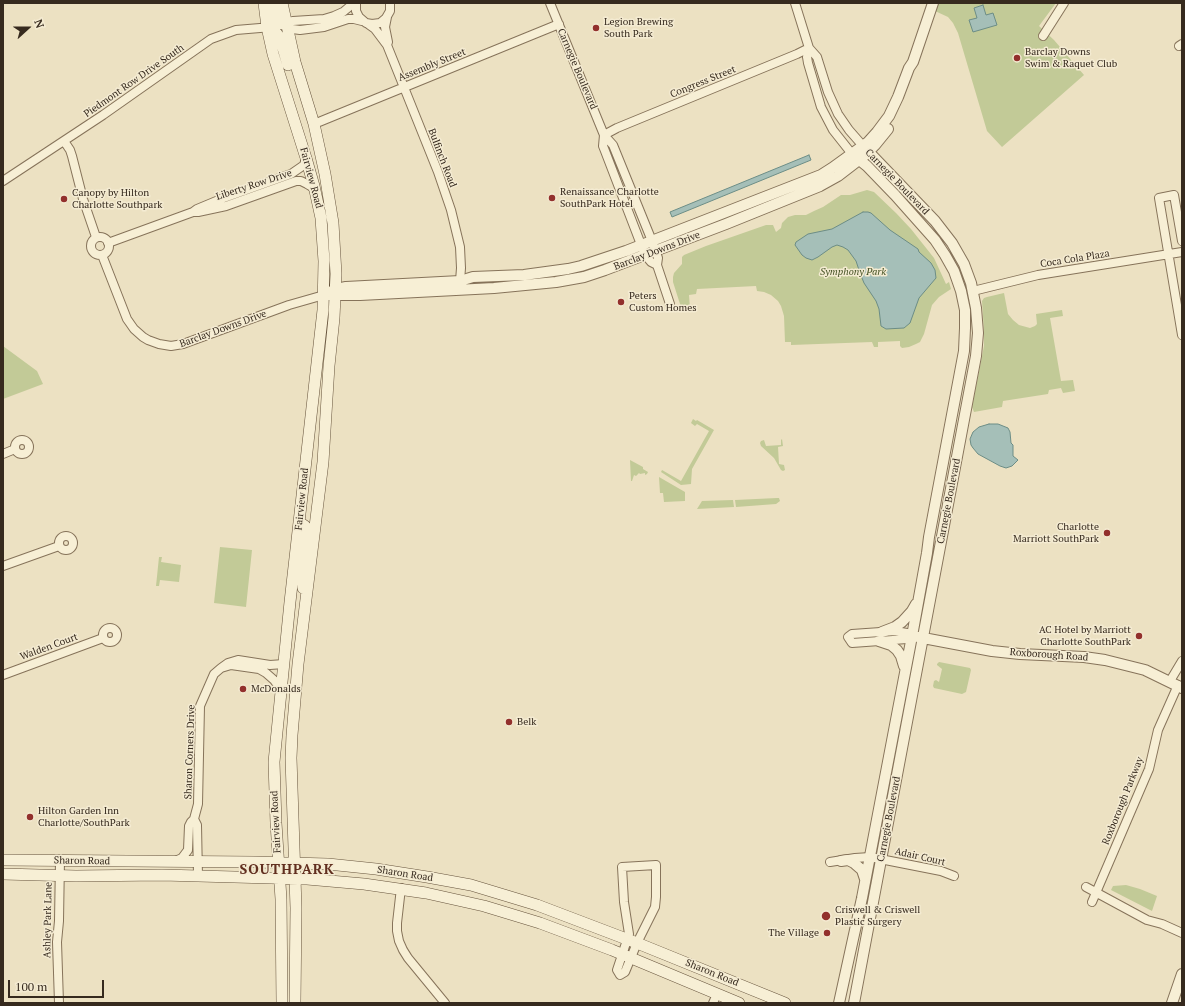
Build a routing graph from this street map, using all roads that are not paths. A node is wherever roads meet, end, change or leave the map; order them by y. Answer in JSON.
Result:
{"nodes":[{"id":1,"x":264,"y":3,"type":"edge"},
{"id":2,"x":272,"y":3,"type":"edge"},
{"id":3,"x":282,"y":3,"type":"edge"},
{"id":4,"x":355,"y":3,"type":"edge"},
{"id":5,"x":390,"y":3,"type":"edge"},
{"id":6,"x":397,"y":3,"type":"edge"},
{"id":7,"x":550,"y":3,"type":"edge"},
{"id":8,"x":795,"y":3,"type":"edge"},
{"id":9,"x":933,"y":3,"type":"edge"},
{"id":10,"x":1064,"y":3,"type":"edge"},
{"id":11,"x":388,"y":15,"type":"junction"},
{"id":12,"x":365,"y":22,"type":"junction"},
{"id":13,"x":559,"y":24,"type":"junction"},
{"id":14,"x":286,"y":25,"type":"junction"},
{"id":15,"x":267,"y":27,"type":"junction"},
{"id":16,"x":1043,"y":36,"type":"dead end"},
{"id":17,"x":387,"y":45,"type":"junction"},
{"id":18,"x":809,"y":48,"type":"junction"},
{"id":19,"x":404,"y":88,"type":"junction"},
{"id":20,"x":314,"y":124,"type":"junction"},
{"id":21,"x":604,"y":135,"type":"junction"},
{"id":22,"x":64,"y":141,"type":"junction"},
{"id":23,"x":865,"y":149,"type":"junction"},
{"id":24,"x":856,"y":156,"type":"junction"},
{"id":25,"x":306,"y":158,"type":"junction"},
{"id":26,"x":3,"y":181,"type":"edge"},
{"id":27,"x":316,"y":193,"type":"junction"},
{"id":28,"x":193,"y":212,"type":"junction"},
{"id":29,"x":96,"y":237,"type":"junction"},
{"id":30,"x":652,"y":241,"type":"junction"},
{"id":31,"x":1182,"y":241,"type":"edge"},
{"id":32,"x":108,"y":243,"type":"junction"},
{"id":33,"x":641,"y":245,"type":"junction"},
{"id":34,"x":656,"y":251,"type":"junction"},
{"id":35,"x":1182,"y":252,"type":"edge"},
{"id":36,"x":1169,"y":254,"type":"junction"},
{"id":37,"x":102,"y":255,"type":"junction"},
{"id":38,"x":645,"y":255,"type":"junction"},
{"id":39,"x":657,"y":265,"type":"junction"},
{"id":40,"x":460,"y":286,"type":"junction"},
{"id":41,"x":973,"y":291,"type":"junction"},
{"id":42,"x":336,"y":292,"type":"junction"},
{"id":43,"x":324,"y":295,"type":"junction"},
{"id":44,"x":670,"y":304,"type":"dead end"},
{"id":45,"x":1182,"y":335,"type":"edge"},
{"id":46,"x":15,"y":450,"type":"dead end"},
{"id":47,"x":3,"y":454,"type":"edge"},
{"id":48,"x":299,"y":522,"type":"junction"},
{"id":49,"x":59,"y":546,"type":"dead end"},
{"id":50,"x":3,"y":566,"type":"edge"},
{"id":51,"x":918,"y":599,"type":"junction"},
{"id":52,"x":306,"y":606,"type":"junction"},
{"id":53,"x":912,"y":636,"type":"junction"},
{"id":54,"x":881,"y":637,"type":"junction"},
{"id":55,"x":103,"y":638,"type":"dead end"},
{"id":56,"x":923,"y":638,"type":"junction"},
{"id":57,"x":1182,"y":661,"type":"edge"},
{"id":58,"x":284,"y":664,"type":"junction"},
{"id":59,"x":220,"y":668,"type":"junction"},
{"id":60,"x":905,"y":672,"type":"junction"},
{"id":61,"x":3,"y":675,"type":"edge"},
{"id":62,"x":1177,"y":685,"type":"edge"},
{"id":63,"x":281,"y":692,"type":"junction"},
{"id":64,"x":194,"y":819,"type":"junction"},
{"id":65,"x":870,"y":857,"type":"junction"},
{"id":66,"x":881,"y":859,"type":"junction"},
{"id":67,"x":3,"y":860,"type":"edge"},
{"id":68,"x":60,"y":860,"type":"junction"},
{"id":69,"x":175,"y":861,"type":"junction"},
{"id":70,"x":842,"y":861,"type":"junction"},
{"id":71,"x":197,"y":862,"type":"junction"},
{"id":72,"x":278,"y":862,"type":"junction"},
{"id":73,"x":830,"y":862,"type":"dead end"},
{"id":74,"x":295,"y":863,"type":"junction"},
{"id":75,"x":3,"y":874,"type":"edge"},
{"id":76,"x":59,"y":875,"type":"junction"},
{"id":77,"x":198,"y":876,"type":"junction"},
{"id":78,"x":954,"y":876,"type":"dead end"},
{"id":79,"x":279,"y":878,"type":"junction"},
{"id":80,"x":296,"y":878,"type":"junction"},
{"id":81,"x":865,"y":880,"type":"junction"},
{"id":82,"x":1086,"y":887,"type":"dead end"},
{"id":83,"x":401,"y":888,"type":"junction"},
{"id":84,"x":1096,"y":892,"type":"junction"},
{"id":85,"x":1092,"y":902,"type":"dead end"},
{"id":86,"x":1182,"y":933,"type":"edge"},
{"id":87,"x":633,"y":941,"type":"junction"},
{"id":88,"x":627,"y":956,"type":"junction"},
{"id":89,"x":1182,"y":974,"type":"edge"},
{"id":90,"x":715,"y":999,"type":"edge"},
{"id":91,"x":59,"y":1003,"type":"edge"},
{"id":92,"x":282,"y":1003,"type":"edge"},
{"id":93,"x":295,"y":1003,"type":"edge"},
{"id":94,"x":445,"y":1003,"type":"edge"},
{"id":95,"x":739,"y":1003,"type":"edge"},
{"id":96,"x":785,"y":1003,"type":"edge"},
{"id":97,"x":839,"y":1003,"type":"edge"},
{"id":98,"x":854,"y":1003,"type":"edge"},
{"id":99,"x":1172,"y":1003,"type":"edge"}],
"edges":[{"from":1,"to":15,"type":"main road","name":"Fairview Road"},
{"from":2,"to":14,"type":"main road"},
{"from":3,"to":14,"type":"main road","name":"Fairview Road"},
{"from":4,"to":12,"type":"street"},
{"from":4,"to":14,"type":"street"},
{"from":5,"to":11,"type":"street","name":"Bulfinch Road"},
{"from":6,"to":11,"type":"street"},
{"from":7,"to":13,"type":"street","name":"Carnegie Boulevard"},
{"from":8,"to":18,"type":"street","name":"Carnegie Boulevard"},
{"from":9,"to":23,"type":"street","name":"Barclay Downs Drive"},
{"from":10,"to":16,"type":"street"},
{"from":11,"to":12,"type":"street"},
{"from":11,"to":17,"type":"street","name":"Bulfinch Road"},
{"from":12,"to":14,"type":"street"},
{"from":12,"to":17,"type":"street","name":"Bulfinch Road"},
{"from":13,"to":19,"type":"street","name":"Assembly Street"},
{"from":13,"to":21,"type":"street","name":"Carnegie Boulevard"},
{"from":14,"to":15,"type":"street","name":"Piedmont Row Drive South"},
{"from":14,"to":20,"type":"main road","name":"Fairview Road"},
{"from":15,"to":20,"type":"main road"},
{"from":15,"to":22,"type":"street","name":"Piedmont Row Drive South"},
{"from":15,"to":25,"type":"main road","name":"Fairview Road"},
{"from":17,"to":19,"type":"street","name":"Bulfinch Road"},
{"from":18,"to":21,"type":"street","name":"Congress Street"},
{"from":18,"to":23,"type":"street","name":"Carnegie Boulevard"},
{"from":18,"to":24,"type":"street","name":"Carnegie Boulevard"},
{"from":19,"to":20,"type":"street","name":"Assembly Street"},
{"from":19,"to":40,"type":"street","name":"Bulfinch Road"},
{"from":20,"to":42,"type":"main road","name":"Fairview Road"},
{"from":21,"to":30,"type":"street","name":"Carnegie Boulevard"},
{"from":21,"to":33,"type":"street","name":"Carnegie Boulevard"},
{"from":22,"to":26,"type":"street","name":"Piedmont Row Drive South"},
{"from":22,"to":29,"type":"street","name":"Barclay Downs Drive"},
{"from":23,"to":24,"type":"street","name":"Barclay Downs Drive"},
{"from":23,"to":41,"type":"street","name":"Carnegie Boulevard"},
{"from":24,"to":30,"type":"street","name":"Barclay Downs Drive"},
{"from":24,"to":34,"type":"street","name":"Barclay Downs Drive"},
{"from":24,"to":51,"type":"street","name":"Carnegie Boulevard"},
{"from":25,"to":27,"type":"main road","name":"Fairview Road"},
{"from":25,"to":28,"type":"street","name":"Liberty Row Drive"},
{"from":27,"to":28,"type":"street","name":"Liberty Row Drive"},
{"from":27,"to":43,"type":"main road","name":"Fairview Road"},
{"from":28,"to":32,"type":"street","name":"Liberty Row Drive"},
{"from":29,"to":32,"type":"street"},
{"from":29,"to":37,"type":"street","name":"Barclay Downs Drive"},
{"from":30,"to":33,"type":"street","name":"Barclay Downs Drive"},
{"from":30,"to":34,"type":"street","name":"Carnegie Boulevard"},
{"from":31,"to":36,"type":"street"},
{"from":32,"to":37,"type":"street"},
{"from":33,"to":38,"type":"street","name":"Carnegie Boulevard"},
{"from":33,"to":40,"type":"street","name":"Barclay Downs Drive"},
{"from":34,"to":38,"type":"street","name":"Barclay Downs Drive"},
{"from":34,"to":39,"type":"street","name":"Carnegie Boulevard"},
{"from":35,"to":36,"type":"street","name":"Coca Cola Plaza"},
{"from":36,"to":41,"type":"street","name":"Coca Cola Plaza"},
{"from":36,"to":45,"type":"street"},
{"from":37,"to":43,"type":"street","name":"Barclay Downs Drive"},
{"from":38,"to":39,"type":"street","name":"Carnegie Boulevard"},
{"from":38,"to":40,"type":"street","name":"Barclay Downs Drive"},
{"from":39,"to":44,"type":"street","name":"Carnegie Boulevard"},
{"from":40,"to":42,"type":"street","name":"Barclay Downs Drive"},
{"from":41,"to":56,"type":"street","name":"Carnegie Boulevard"},
{"from":42,"to":43,"type":"street","name":"Barclay Downs Drive"},
{"from":42,"to":52,"type":"main road","name":"Fairview Road"},
{"from":43,"to":48,"type":"main road","name":"Fairview Road"},
{"from":46,"to":47,"type":"street"},
{"from":48,"to":52,"type":"main road"},
{"from":48,"to":58,"type":"main road","name":"Fairview Road"},
{"from":49,"to":50,"type":"street"},
{"from":51,"to":53,"type":"street","name":"Carnegie Boulevard"},
{"from":51,"to":54,"type":"street"},
{"from":52,"to":74,"type":"main road","name":"Fairview Road"},
{"from":53,"to":54,"type":"street"},
{"from":53,"to":56,"type":"street","name":"Roxborough Road"},
{"from":53,"to":60,"type":"street","name":"Carnegie Boulevard"},
{"from":54,"to":60,"type":"street"},
{"from":55,"to":61,"type":"street","name":"Walden Court"},
{"from":56,"to":62,"type":"street","name":"Roxborough Road"},
{"from":56,"to":66,"type":"street","name":"Carnegie Boulevard"},
{"from":57,"to":62,"type":"street","name":"Roxborough Parkway"},
{"from":58,"to":59,"type":"street"},
{"from":58,"to":63,"type":"main road","name":"Fairview Road"},
{"from":59,"to":63,"type":"street"},
{"from":59,"to":64,"type":"street","name":"Sharon Corners Drive"},
{"from":60,"to":65,"type":"street","name":"Carnegie Boulevard"},
{"from":62,"to":84,"type":"street","name":"Roxborough Parkway"},
{"from":63,"to":72,"type":"main road","name":"Fairview Road"},
{"from":64,"to":69,"type":"street","name":"Sharon Corners Drive"},
{"from":64,"to":71,"type":"street","name":"Sharon Corners Drive"},
{"from":65,"to":66,"type":"street","name":"Adair Court"},
{"from":65,"to":70,"type":"street","name":"Adair Court"},
{"from":65,"to":81,"type":"street","name":"Carnegie Boulevard"},
{"from":66,"to":78,"type":"street","name":"Adair Court"},
{"from":66,"to":98,"type":"street","name":"Carnegie Boulevard"},
{"from":67,"to":68,"type":"main road","name":"Sharon Road"},
{"from":68,"to":69,"type":"main road","name":"Sharon Road"},
{"from":68,"to":76,"type":"street","name":"Ashley Park Lane"},
{"from":69,"to":71,"type":"main road","name":"Sharon Road"},
{"from":70,"to":73,"type":"street","name":"Adair Court"},
{"from":70,"to":81,"type":"street"},
{"from":71,"to":72,"type":"main road","name":"Sharon Road"},
{"from":71,"to":77,"type":"street","name":"Sharon Corners Drive"},
{"from":72,"to":74,"type":"main road","name":"Sharon Road"},
{"from":72,"to":79,"type":"main road","name":"Fairview Road"},
{"from":74,"to":80,"type":"main road","name":"Fairview Road"},
{"from":74,"to":87,"type":"main road","name":"Sharon Road"},
{"from":75,"to":76,"type":"main road","name":"Sharon Road"},
{"from":76,"to":77,"type":"main road","name":"Sharon Road"},
{"from":76,"to":91,"type":"street","name":"Ashley Park Lane"},
{"from":77,"to":79,"type":"main road","name":"Sharon Road"},
{"from":79,"to":80,"type":"main road","name":"Sharon Road"},
{"from":79,"to":92,"type":"main road","name":"Fairview Road"},
{"from":80,"to":83,"type":"main road","name":"Sharon Road"},
{"from":80,"to":93,"type":"main road","name":"Fairview Road"},
{"from":81,"to":97,"type":"street","name":"Carnegie Boulevard"},
{"from":82,"to":84,"type":"street"},
{"from":83,"to":88,"type":"main road","name":"Sharon Road"},
{"from":83,"to":94,"type":"street"},
{"from":84,"to":85,"type":"street","name":"Roxborough Parkway"},
{"from":84,"to":86,"type":"street"},
{"from":87,"to":87,"type":"street"},
{"from":87,"to":88,"type":"street"},
{"from":87,"to":96,"type":"main road","name":"Sharon Road"},
{"from":88,"to":90,"type":"main road","name":"Sharon Road"},
{"from":89,"to":99,"type":"street"},
{"from":90,"to":95,"type":"main road","name":"Sharon Road"}]}
